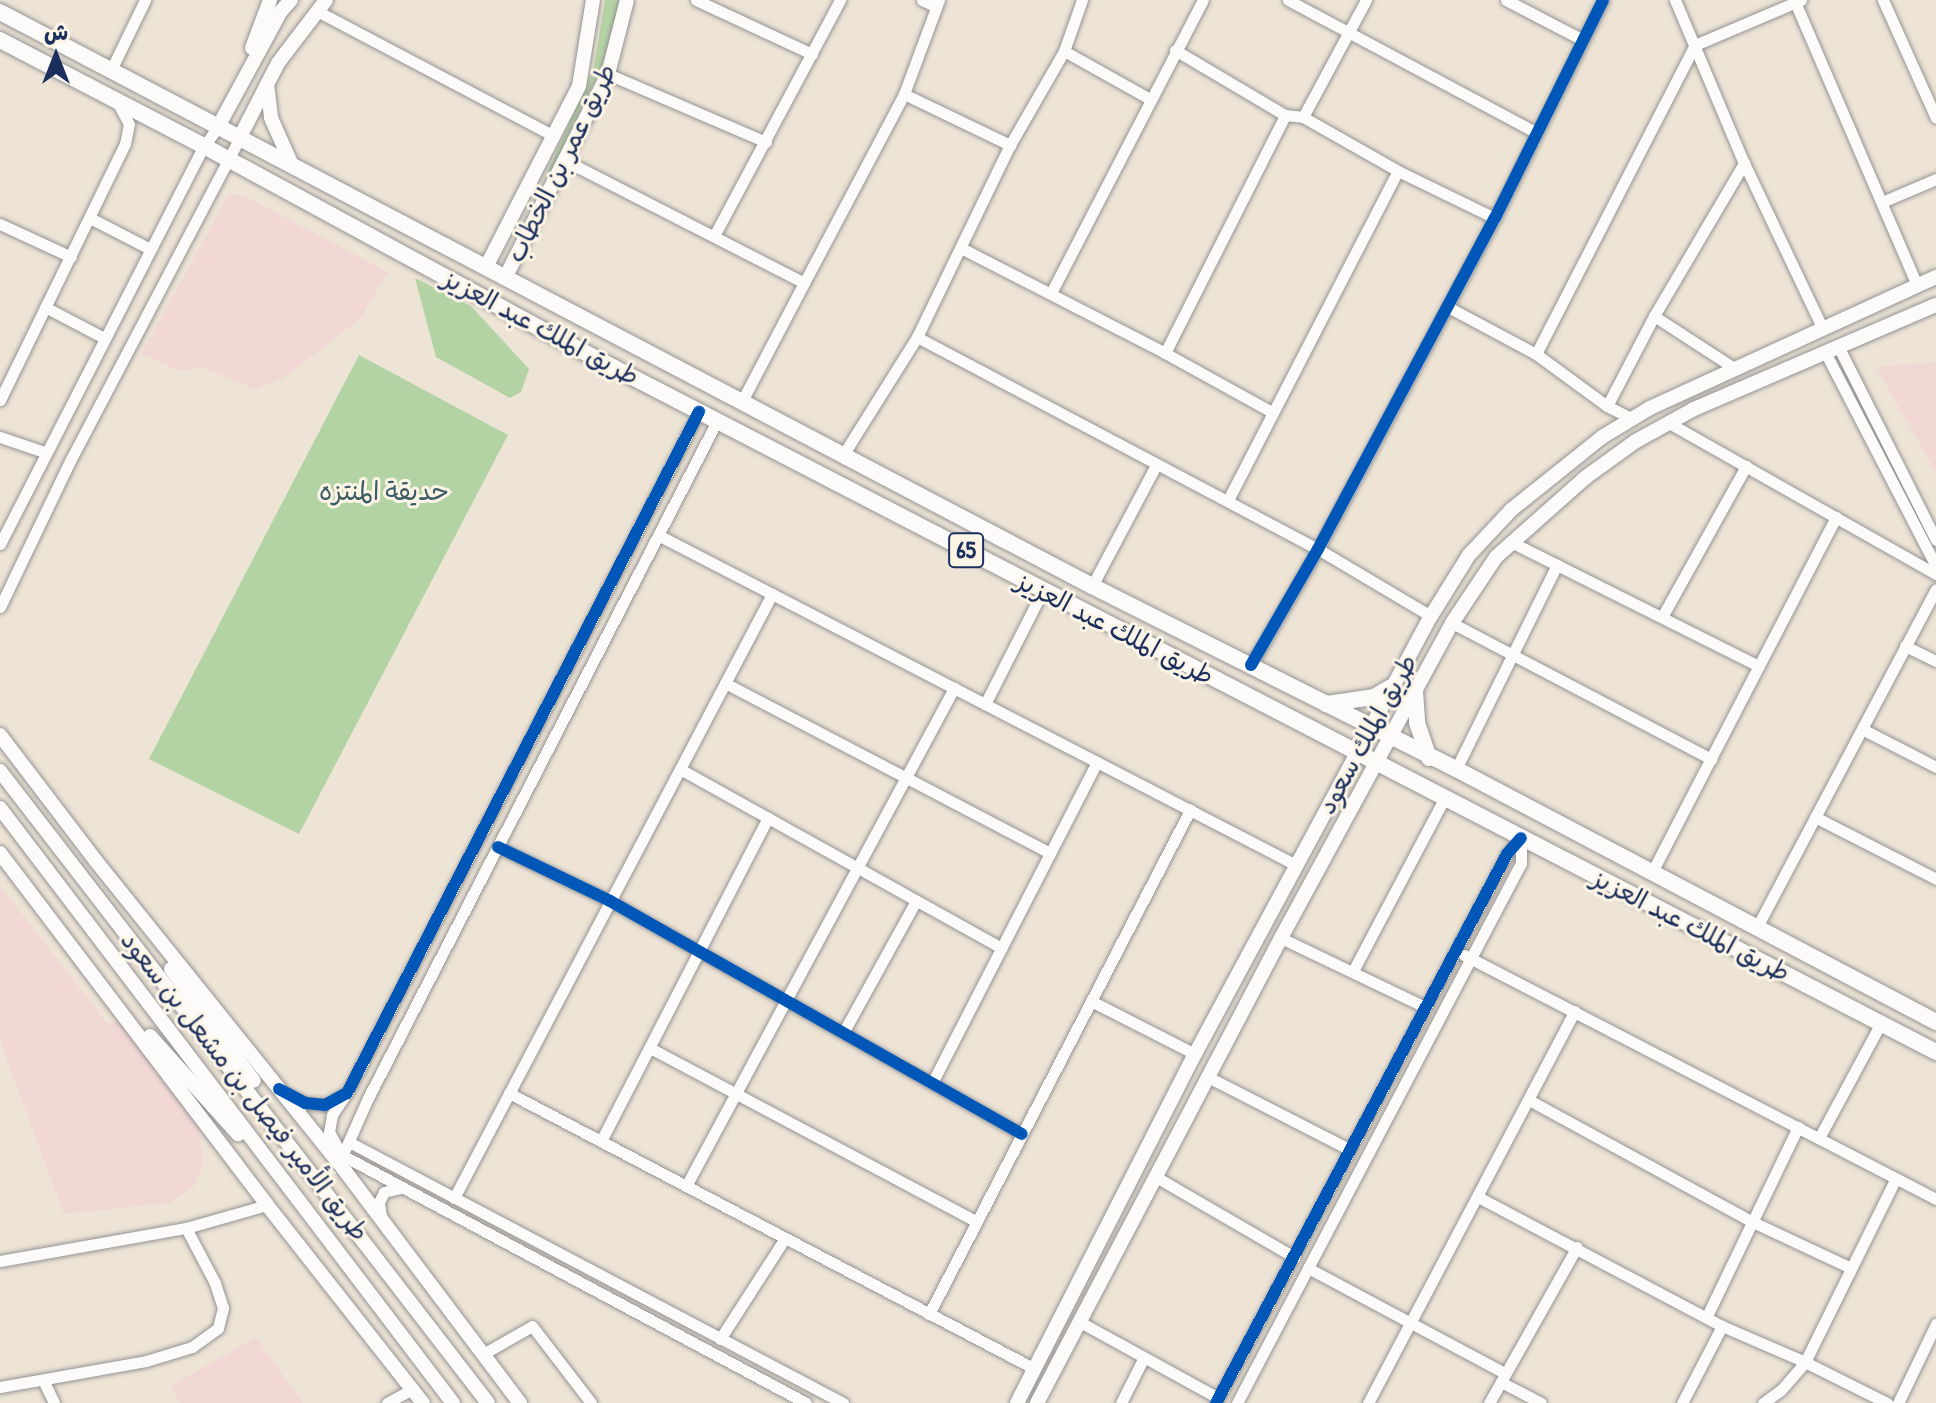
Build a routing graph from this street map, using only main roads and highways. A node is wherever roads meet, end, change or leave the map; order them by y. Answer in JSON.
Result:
{"nodes":[{"id":1,"x":270,"y":0,"type":"edge"},
{"id":2,"x":291,"y":0,"type":"edge"},
{"id":3,"x":627,"y":0,"type":"edge"},
{"id":4,"x":592,"y":3,"type":"edge"},
{"id":5,"x":322,"y":6,"type":"edge"},
{"id":6,"x":0,"y":12,"type":"edge"},
{"id":7,"x":0,"y":40,"type":"edge"},
{"id":8,"x":243,"y":77,"type":"junction"},
{"id":9,"x":267,"y":84,"type":"junction"},
{"id":10,"x":218,"y":127,"type":"junction"},
{"id":11,"x":240,"y":137,"type":"junction"},
{"id":12,"x":292,"y":165,"type":"junction"},
{"id":13,"x":486,"y":267,"type":"junction"},
{"id":14,"x":1936,"y":277,"type":"edge"},
{"id":15,"x":505,"y":278,"type":"junction"},
{"id":16,"x":1936,"y":305,"type":"edge"},
{"id":17,"x":1393,"y":686,"type":"junction"},
{"id":18,"x":1415,"y":691,"type":"junction"},
{"id":19,"x":1324,"y":704,"type":"junction"},
{"id":20,"x":1370,"y":728,"type":"junction"},
{"id":21,"x":0,"y":735,"type":"edge"},
{"id":22,"x":1391,"y":739,"type":"junction"},
{"id":23,"x":1356,"y":753,"type":"junction"},
{"id":24,"x":1429,"y":758,"type":"junction"},
{"id":25,"x":1378,"y":763,"type":"junction"},
{"id":26,"x":0,"y":771,"type":"edge"},
{"id":27,"x":0,"y":808,"type":"edge"},
{"id":28,"x":56,"y":809,"type":"junction"},
{"id":29,"x":0,"y":853,"type":"edge"},
{"id":30,"x":109,"y":993,"type":"junction"},
{"id":31,"x":1936,"y":1022,"type":"edge"},
{"id":32,"x":1936,"y":1052,"type":"edge"},
{"id":33,"x":310,"y":1169,"type":"junction"},
{"id":34,"x":291,"y":1190,"type":"junction"},
{"id":35,"x":423,"y":1403,"type":"edge"},
{"id":36,"x":450,"y":1403,"type":"edge"},
{"id":37,"x":488,"y":1403,"type":"edge"},
{"id":38,"x":520,"y":1403,"type":"edge"},
{"id":39,"x":1017,"y":1403,"type":"edge"},
{"id":40,"x":1037,"y":1403,"type":"edge"}],
"edges":[{"from":1,"to":8,"type":"main road"},
{"from":2,"to":8,"type":"main road"},
{"from":3,"to":15,"type":"main road","name":"طريق عمر بن الخطاب"},
{"from":4,"to":13,"type":"main road","name":"طريق عمر بن الخطاب"},
{"from":5,"to":9,"type":"main road"},
{"from":6,"to":10,"type":"highway","name":"طريق الملك عبد العزيز","number":"65"},
{"from":7,"to":23,"type":"highway","name":"طريق الملك عبد العزيز","number":"65"},
{"from":8,"to":10,"type":"main road"},
{"from":9,"to":11,"type":"main road"},
{"from":9,"to":12,"type":"main road"},
{"from":10,"to":11,"type":"highway","name":"طريق الملك عبد العزيز","number":"65"},
{"from":11,"to":12,"type":"highway","name":"طريق الملك عبد العزيز","number":"65"},
{"from":12,"to":13,"type":"highway","name":"طريق الملك عبد العزيز","number":"65"},
{"from":13,"to":15,"type":"highway","name":"طريق الملك عبد العزيز","number":"65"},
{"from":14,"to":17,"type":"main road","name":"طريق الملك سعود"},
{"from":15,"to":19,"type":"highway","name":"طريق الملك عبد العزيز","number":"65"},
{"from":16,"to":18,"type":"main road","name":"طريق الملك سعود"},
{"from":17,"to":19,"type":"highway"},
{"from":17,"to":20,"type":"main road","name":"طريق الملك سعود"},
{"from":18,"to":22,"type":"main road","name":"طريق الملك سعود"},
{"from":18,"to":24,"type":"highway"},
{"from":19,"to":20,"type":"highway","name":"طريق الملك عبد العزيز","number":"65"},
{"from":20,"to":22,"type":"highway","name":"طريق الملك عبد العزيز","number":"65"},
{"from":20,"to":23,"type":"main road","name":"طريق الملك سعود"},
{"from":21,"to":28,"type":"main road"},
{"from":22,"to":24,"type":"highway","name":"طريق الملك عبد العزيز","number":"65"},
{"from":22,"to":25,"type":"main road","name":"طريق الملك سعود"},
{"from":23,"to":25,"type":"highway","name":"طريق الملك عبد العزيز","number":"65"},
{"from":23,"to":39,"type":"main road","name":"طريق الملك سعود"},
{"from":24,"to":31,"type":"highway","name":"طريق الملك عبد العزيز","number":"65"},
{"from":25,"to":32,"type":"highway","name":"طريق الملك عبد العزيز","number":"65"},
{"from":25,"to":40,"type":"main road","name":"طريق الملك سعود"},
{"from":26,"to":33,"type":"main road","name":"طريق الأمير فيصل بن مشعل بن سعود"},
{"from":27,"to":34,"type":"main road","name":"طريق الأمير فيصل بن مشعل بن سعود"},
{"from":28,"to":33,"type":"main road"},
{"from":28,"to":38,"type":"main road"},
{"from":29,"to":30,"type":"main road","name":"طريق الأمير فيصل بن مشعل بن سعود"},
{"from":30,"to":34,"type":"main road"},
{"from":30,"to":35,"type":"main road","name":"طريق الأمير فيصل بن مشعل بن سعود"},
{"from":33,"to":37,"type":"main road","name":"طريق الأمير فيصل بن مشعل بن سعود"},
{"from":34,"to":36,"type":"main road","name":"طريق الأمير فيصل بن مشعل بن سعود"}]}
